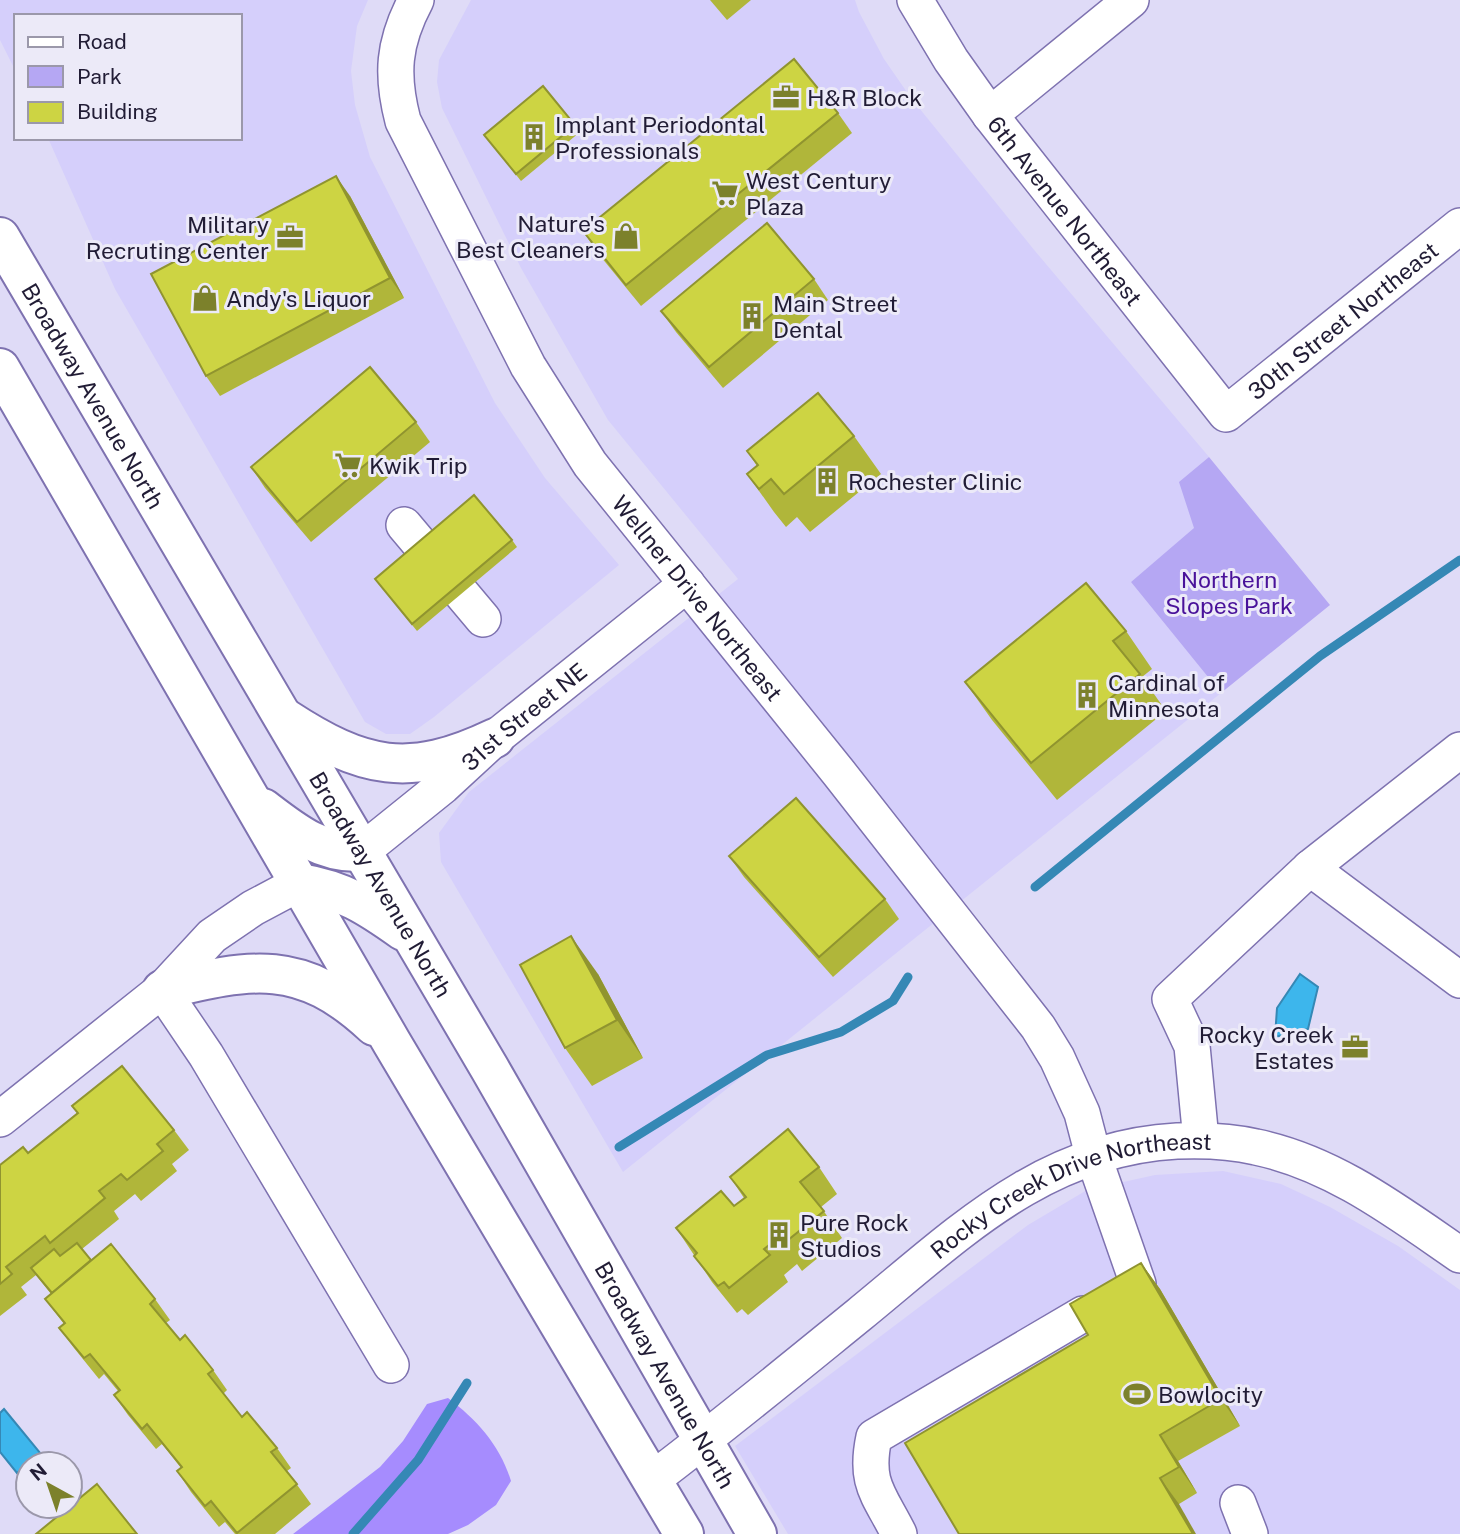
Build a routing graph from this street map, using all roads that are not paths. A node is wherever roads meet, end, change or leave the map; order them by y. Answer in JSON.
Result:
{"nodes":[{"id":1,"x":416,"y":0,"type":"edge"},
{"id":2,"x":915,"y":0,"type":"edge"},
{"id":3,"x":1131,"y":0,"type":"edge"},
{"id":4,"x":990,"y":115,"type":"junction"},
{"id":5,"x":1460,"y":226,"type":"edge"},
{"id":6,"x":0,"y":237,"type":"edge"},
{"id":7,"x":0,"y":368,"type":"edge"},
{"id":8,"x":1226,"y":414,"type":"joint"},
{"id":9,"x":404,"y":525,"type":"dead end"},
{"id":10,"x":687,"y":584,"type":"junction"},
{"id":11,"x":483,"y":619,"type":"dead end"},
{"id":12,"x":280,"y":714,"type":"junction"},
{"id":13,"x":495,"y":738,"type":"junction"},
{"id":14,"x":1460,"y":750,"type":"edge"},
{"id":15,"x":253,"y":801,"type":"junction"},
{"id":16,"x":361,"y":852,"type":"junction"},
{"id":17,"x":1310,"y":868,"type":"junction"},
{"id":18,"x":300,"y":883,"type":"junction"},
{"id":19,"x":413,"y":938,"type":"junction"},
{"id":20,"x":1460,"y":980,"type":"edge"},
{"id":21,"x":162,"y":990,"type":"junction"},
{"id":22,"x":392,"y":1043,"type":"junction"},
{"id":23,"x":0,"y":1119,"type":"edge"},
{"id":24,"x":1201,"y":1140,"type":"junction"},
{"id":25,"x":1093,"y":1155,"type":"junction"},
{"id":26,"x":1460,"y":1255,"type":"edge"},
{"id":27,"x":1138,"y":1284,"type":"edge"},
{"id":28,"x":1083,"y":1314,"type":"edge"},
{"id":29,"x":390,"y":1366,"type":"dead end"},
{"id":30,"x":703,"y":1441,"type":"junction"},
{"id":31,"x":653,"y":1479,"type":"junction"},
{"id":32,"x":684,"y":1534,"type":"edge"},
{"id":33,"x":757,"y":1534,"type":"edge"},
{"id":34,"x":899,"y":1534,"type":"edge"}],
"edges":[{"from":1,"to":10,"type":"street","name":"Wellner Drive Northeast"},
{"from":2,"to":4,"type":"street","name":"6th Avenue Northeast"},
{"from":3,"to":4,"type":"street"},
{"from":4,"to":8,"type":"street","name":"6th Avenue Northeast"},
{"from":5,"to":8,"type":"street","name":"30th Street Northeast"},
{"from":6,"to":12,"type":"main road","name":"Broadway Avenue North"},
{"from":7,"to":15,"type":"main road"},
{"from":9,"to":11,"type":"street"},
{"from":10,"to":13,"type":"street","name":"31st Street NE"},
{"from":10,"to":25,"type":"street","name":"Wellner Drive Northeast"},
{"from":12,"to":13,"type":"main road"},
{"from":12,"to":16,"type":"main road","name":"Broadway Avenue North"},
{"from":13,"to":16,"type":"street","name":"31st Street NE"},
{"from":14,"to":17,"type":"street"},
{"from":15,"to":16,"type":"main road"},
{"from":15,"to":18,"type":"main road"},
{"from":16,"to":19,"type":"main road","name":"Broadway Avenue North"},
{"from":17,"to":20,"type":"street"},
{"from":17,"to":24,"type":"street"},
{"from":18,"to":19,"type":"main road"},
{"from":18,"to":21,"type":"street"},
{"from":18,"to":22,"type":"main road"},
{"from":19,"to":30,"type":"main road","name":"Broadway Avenue North"},
{"from":21,"to":22,"type":"main road"},
{"from":21,"to":23,"type":"street"},
{"from":21,"to":29,"type":"street"},
{"from":22,"to":31,"type":"main road"},
{"from":24,"to":25,"type":"street","name":"Rocky Creek Drive Northeast"},
{"from":24,"to":26,"type":"street","name":"Rocky Creek Drive Northeast"},
{"from":25,"to":27,"type":"street","name":"Wellner Drive Northeast"},
{"from":25,"to":30,"type":"street","name":"Rocky Creek Drive Northeast"},
{"from":28,"to":34,"type":"street"},
{"from":30,"to":31,"type":"street","name":"Rocky Creek Drive Northeast"},
{"from":30,"to":33,"type":"main road","name":"Broadway Avenue North"},
{"from":31,"to":32,"type":"main road"}]}
